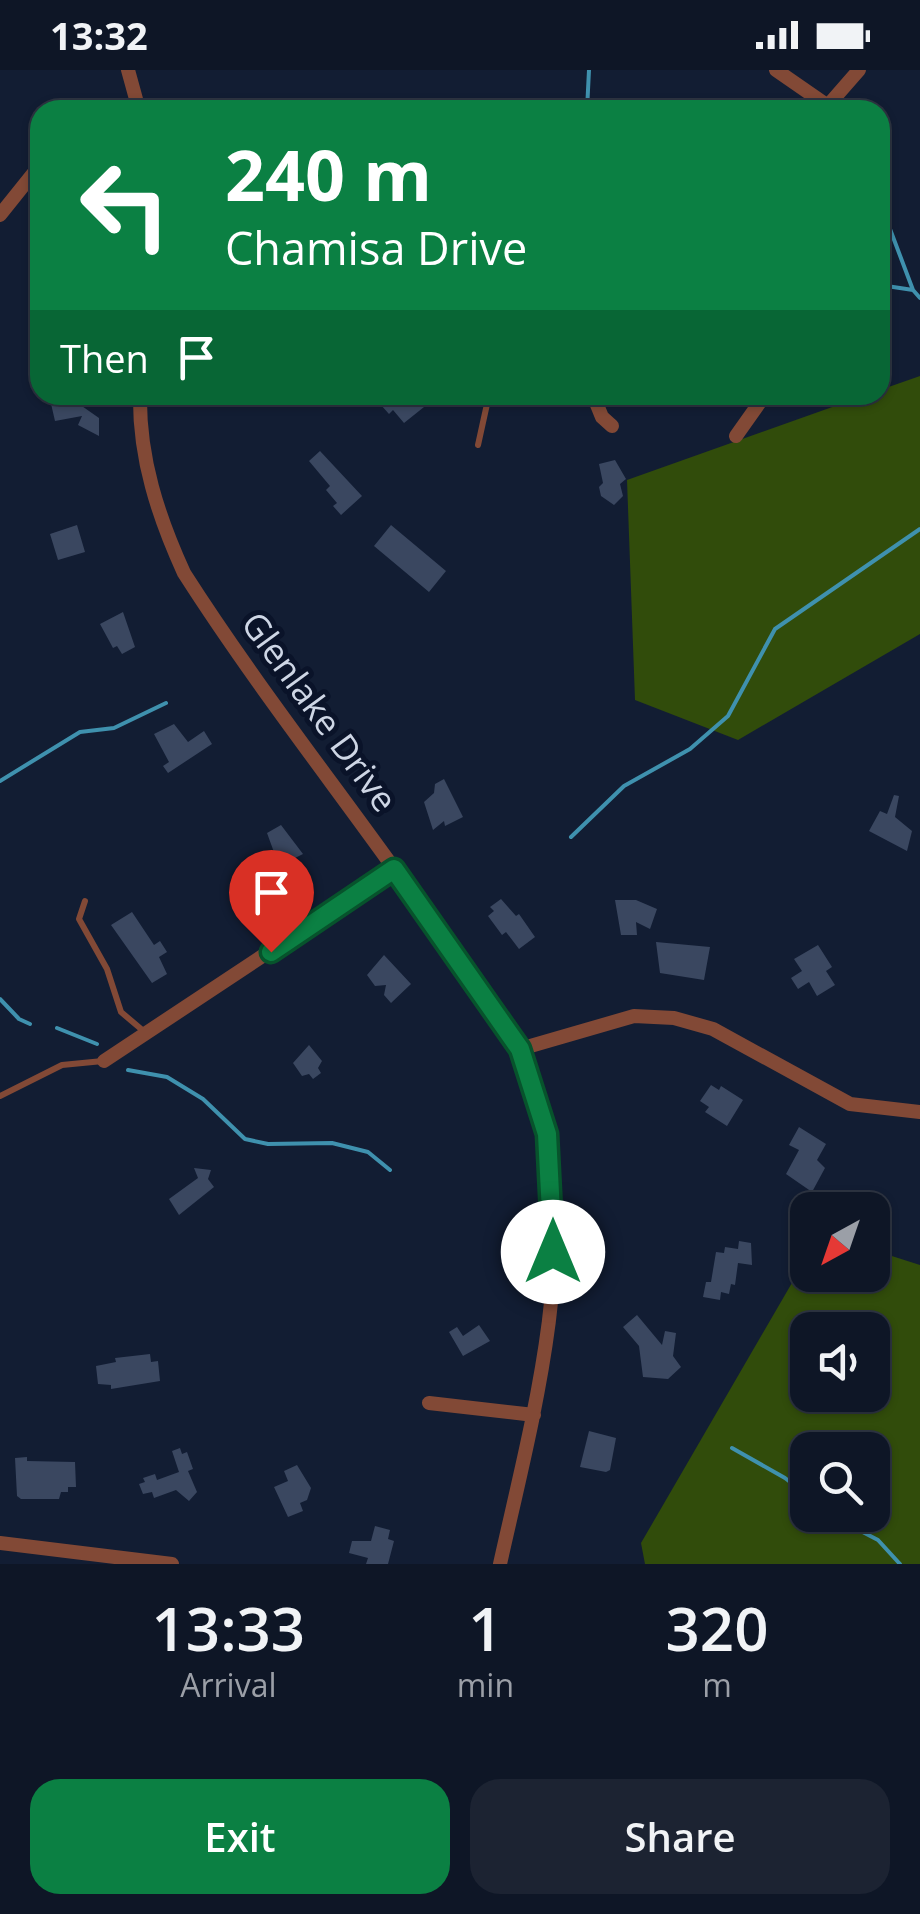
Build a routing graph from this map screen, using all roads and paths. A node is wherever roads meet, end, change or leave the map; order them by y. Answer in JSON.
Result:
{"nodes":[{"id":1,"x":128,"y":70,"type":"edge"},
{"id":2,"x":776,"y":70,"type":"edge"},
{"id":3,"x":859,"y":70,"type":"edge"},
{"id":4,"x":136,"y":100,"type":"edge"},
{"id":5,"x":815,"y":100,"type":"edge"},
{"id":6,"x":833,"y":100,"type":"edge"},
{"id":7,"x":30,"y":178,"type":"edge"},
{"id":8,"x":0,"y":215,"type":"edge"},
{"id":9,"x":141,"y":405,"type":"edge"},
{"id":10,"x":487,"y":405,"type":"edge"},
{"id":11,"x":596,"y":405,"type":"edge"},
{"id":12,"x":758,"y":405,"type":"edge"},
{"id":13,"x":612,"y":426,"type":"dead end"},
{"id":14,"x":736,"y":436,"type":"dead end"},
{"id":15,"x":478,"y":445,"type":"dead end"},
{"id":16,"x":394,"y":869,"type":"junction"},
{"id":17,"x":84,"y":901,"type":"dead end"},
{"id":18,"x":148,"y":1035,"type":"junction"},
{"id":19,"x":520,"y":1049,"type":"junction"},
{"id":20,"x":104,"y":1061,"type":"joint"},
{"id":21,"x":0,"y":1096,"type":"edge"},
{"id":22,"x":920,"y":1112,"type":"edge"},
{"id":23,"x":428,"y":1403,"type":"dead end"},
{"id":24,"x":534,"y":1414,"type":"junction"},
{"id":25,"x":0,"y":1543,"type":"edge"},
{"id":26,"x":172,"y":1564,"type":"edge"},
{"id":27,"x":500,"y":1564,"type":"edge"}],
"edges":[{"from":1,"to":4,"type":"street"},
{"from":2,"to":5,"type":"street"},
{"from":3,"to":6,"type":"street"},
{"from":7,"to":8,"type":"street"},
{"from":9,"to":16,"type":"street","name":"Glenlake Drive"},
{"from":10,"to":15,"type":"lane"},
{"from":11,"to":13,"type":"street"},
{"from":12,"to":14,"type":"street"},
{"from":16,"to":18,"type":"street"},
{"from":16,"to":19,"type":"street","name":"Glenlake Drive"},
{"from":17,"to":18,"type":"lane"},
{"from":18,"to":20,"type":"street"},
{"from":19,"to":22,"type":"street"},
{"from":19,"to":24,"type":"street","name":"Glenlake Drive"},
{"from":20,"to":21,"type":"lane"},
{"from":23,"to":24,"type":"street"},
{"from":24,"to":27,"type":"street","name":"Glenlake Drive"},
{"from":25,"to":26,"type":"street"}]}
